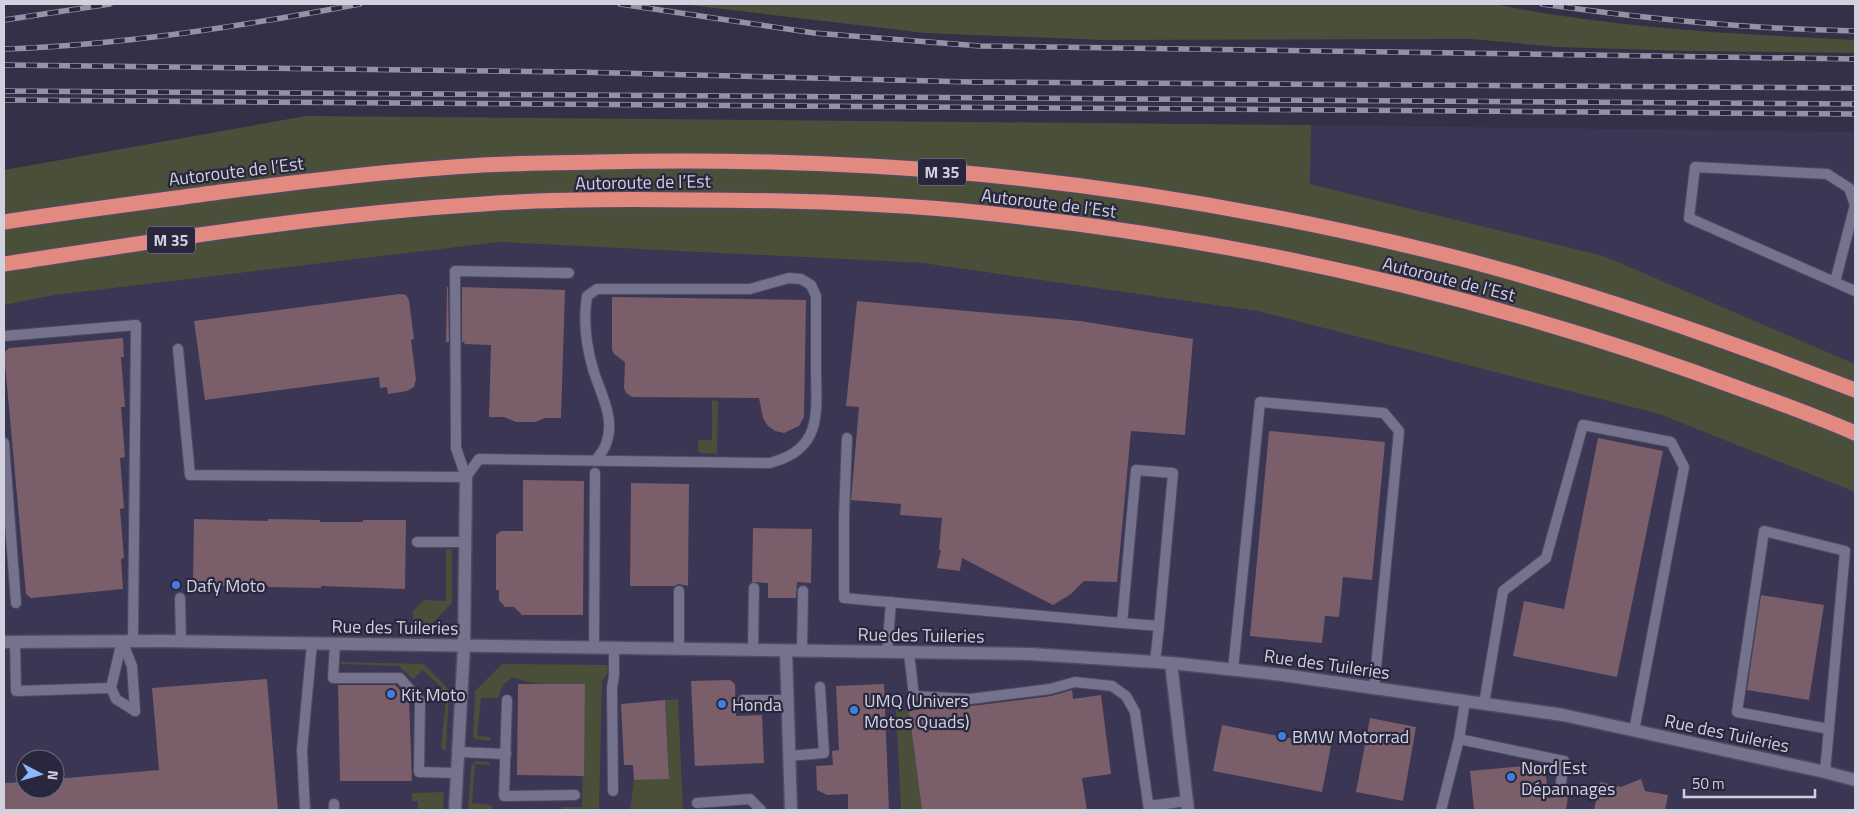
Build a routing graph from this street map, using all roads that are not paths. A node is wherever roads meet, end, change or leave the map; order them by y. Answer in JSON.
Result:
{"nodes":[{"id":1,"x":4,"y":222,"type":"edge"},
{"id":2,"x":4,"y":264,"type":"edge"},
{"id":3,"x":569,"y":273,"type":"dead end"},
{"id":4,"x":1835,"y":282,"type":"junction"},
{"id":5,"x":1855,"y":292,"type":"edge"},
{"id":6,"x":4,"y":336,"type":"edge"},
{"id":7,"x":178,"y":349,"type":"dead end"},
{"id":8,"x":1855,"y":390,"type":"edge"},
{"id":9,"x":1855,"y":433,"type":"edge"},
{"id":10,"x":848,"y":438,"type":"dead end"},
{"id":11,"x":4,"y":443,"type":"edge"},
{"id":12,"x":595,"y":461,"type":"junction"},
{"id":13,"x":595,"y":473,"type":"dead end"},
{"id":14,"x":466,"y":477,"type":"junction"},
{"id":15,"x":417,"y":542,"type":"dead end"},
{"id":16,"x":465,"y":542,"type":"junction"},
{"id":17,"x":754,"y":588,"type":"dead end"},
{"id":18,"x":679,"y":591,"type":"dead end"},
{"id":19,"x":803,"y":591,"type":"dead end"},
{"id":20,"x":180,"y":598,"type":"dead end"},
{"id":21,"x":891,"y":602,"type":"junction"},
{"id":22,"x":16,"y":603,"type":"dead end"},
{"id":23,"x":1122,"y":623,"type":"junction"},
{"id":24,"x":1159,"y":626,"type":"junction"},
{"id":25,"x":128,"y":641,"type":"junction"},
{"id":26,"x":181,"y":641,"type":"junction"},
{"id":27,"x":9,"y":642,"type":"edge"},
{"id":28,"x":312,"y":643,"type":"junction"},
{"id":29,"x":335,"y":644,"type":"junction"},
{"id":30,"x":464,"y":646,"type":"junction"},
{"id":31,"x":594,"y":648,"type":"junction"},
{"id":32,"x":614,"y":648,"type":"junction"},
{"id":33,"x":679,"y":649,"type":"junction"},
{"id":34,"x":753,"y":650,"type":"junction"},
{"id":35,"x":786,"y":651,"type":"junction"},
{"id":36,"x":802,"y":651,"type":"junction"},
{"id":37,"x":887,"y":652,"type":"junction"},
{"id":38,"x":909,"y":652,"type":"junction"},
{"id":39,"x":1155,"y":662,"type":"junction"},
{"id":40,"x":1171,"y":663,"type":"junction"},
{"id":41,"x":1233,"y":670,"type":"junction"},
{"id":42,"x":820,"y":687,"type":"dead end"},
{"id":43,"x":111,"y":688,"type":"junction"},
{"id":44,"x":1374,"y":688,"type":"junction"},
{"id":45,"x":507,"y":700,"type":"dead end"},
{"id":46,"x":743,"y":700,"type":"dead end"},
{"id":47,"x":787,"y":700,"type":"junction"},
{"id":48,"x":1465,"y":701,"type":"junction"},
{"id":49,"x":1484,"y":704,"type":"junction"},
{"id":50,"x":1829,"y":729,"type":"junction"},
{"id":51,"x":1634,"y":730,"type":"junction"},
{"id":52,"x":1459,"y":739,"type":"junction"},
{"id":53,"x":458,"y":752,"type":"junction"},
{"id":54,"x":506,"y":754,"type":"junction"},
{"id":55,"x":789,"y":756,"type":"junction"},
{"id":56,"x":1826,"y":772,"type":"junction"},
{"id":57,"x":457,"y":773,"type":"junction"},
{"id":58,"x":1855,"y":780,"type":"edge"},
{"id":59,"x":1560,"y":790,"type":"dead end"},
{"id":60,"x":613,"y":791,"type":"dead end"},
{"id":61,"x":575,"y":795,"type":"dead end"},
{"id":62,"x":698,"y":803,"type":"dead end"},
{"id":63,"x":1188,"y":806,"type":"edge"},
{"id":64,"x":1149,"y":808,"type":"edge"},
{"id":65,"x":305,"y":810,"type":"edge"},
{"id":66,"x":455,"y":810,"type":"edge"},
{"id":67,"x":761,"y":810,"type":"edge"},
{"id":68,"x":791,"y":810,"type":"edge"},
{"id":69,"x":1441,"y":810,"type":"edge"}],
"edges":[{"from":1,"to":8,"type":"highway","name":"Autoroute de l’Est","number":"M 35"},
{"from":2,"to":9,"type":"highway","name":"Autoroute de l’Est","number":"M 35"},
{"from":3,"to":14,"type":"lane"},
{"from":4,"to":4,"type":"lane"},
{"from":4,"to":5,"type":"lane"},
{"from":6,"to":25,"type":"lane"},
{"from":7,"to":14,"type":"lane"},
{"from":10,"to":21,"type":"lane"},
{"from":11,"to":22,"type":"lane"},
{"from":12,"to":12,"type":"lane"},
{"from":12,"to":14,"type":"lane"},
{"from":13,"to":31,"type":"lane"},
{"from":14,"to":16,"type":"street"},
{"from":15,"to":16,"type":"lane"},
{"from":16,"to":30,"type":"street"},
{"from":17,"to":34,"type":"lane"},
{"from":18,"to":33,"type":"lane"},
{"from":19,"to":36,"type":"lane"},
{"from":20,"to":26,"type":"lane"},
{"from":21,"to":23,"type":"lane"},
{"from":21,"to":37,"type":"lane"},
{"from":23,"to":24,"type":"lane"},
{"from":23,"to":24,"type":"lane"},
{"from":24,"to":39,"type":"lane"},
{"from":25,"to":26,"type":"street","name":"Rue des Tuileries"},
{"from":25,"to":27,"type":"street","name":"Rue des Tuileries"},
{"from":25,"to":43,"type":"lane"},
{"from":25,"to":43,"type":"lane"},
{"from":26,"to":28,"type":"street","name":"Rue des Tuileries"},
{"from":27,"to":43,"type":"lane"},
{"from":28,"to":29,"type":"street","name":"Rue des Tuileries"},
{"from":28,"to":65,"type":"lane"},
{"from":29,"to":30,"type":"street","name":"Rue des Tuileries"},
{"from":29,"to":57,"type":"lane"},
{"from":30,"to":31,"type":"street","name":"Rue des Tuileries"},
{"from":30,"to":53,"type":"street"},
{"from":31,"to":32,"type":"street","name":"Rue des Tuileries"},
{"from":32,"to":33,"type":"street","name":"Rue des Tuileries"},
{"from":32,"to":60,"type":"lane"},
{"from":33,"to":34,"type":"street","name":"Rue des Tuileries"},
{"from":34,"to":35,"type":"street","name":"Rue des Tuileries"},
{"from":35,"to":36,"type":"street","name":"Rue des Tuileries"},
{"from":35,"to":47,"type":"street"},
{"from":36,"to":37,"type":"street","name":"Rue des Tuileries"},
{"from":37,"to":38,"type":"street","name":"Rue des Tuileries"},
{"from":38,"to":39,"type":"street","name":"Rue des Tuileries"},
{"from":38,"to":64,"type":"lane"},
{"from":39,"to":40,"type":"street","name":"Rue des Tuileries"},
{"from":40,"to":41,"type":"street","name":"Rue des Tuileries"},
{"from":40,"to":63,"type":"street"},
{"from":41,"to":44,"type":"street","name":"Rue des Tuileries"},
{"from":41,"to":44,"type":"lane"},
{"from":42,"to":55,"type":"lane"},
{"from":44,"to":48,"type":"street","name":"Rue des Tuileries"},
{"from":45,"to":54,"type":"lane"},
{"from":46,"to":47,"type":"lane"},
{"from":47,"to":55,"type":"street"},
{"from":48,"to":49,"type":"street","name":"Rue des Tuileries"},
{"from":48,"to":52,"type":"lane"},
{"from":49,"to":51,"type":"street","name":"Rue des Tuileries"},
{"from":49,"to":51,"type":"lane"},
{"from":50,"to":50,"type":"lane"},
{"from":50,"to":56,"type":"lane"},
{"from":51,"to":56,"type":"street","name":"Rue des Tuileries"},
{"from":52,"to":59,"type":"lane"},
{"from":52,"to":69,"type":"lane"},
{"from":53,"to":54,"type":"lane"},
{"from":53,"to":57,"type":"street"},
{"from":54,"to":61,"type":"lane"},
{"from":55,"to":68,"type":"street"},
{"from":56,"to":58,"type":"street","name":"Rue des Tuileries"},
{"from":57,"to":66,"type":"street"},
{"from":62,"to":67,"type":"lane"},
{"from":63,"to":64,"type":"lane"}]}
